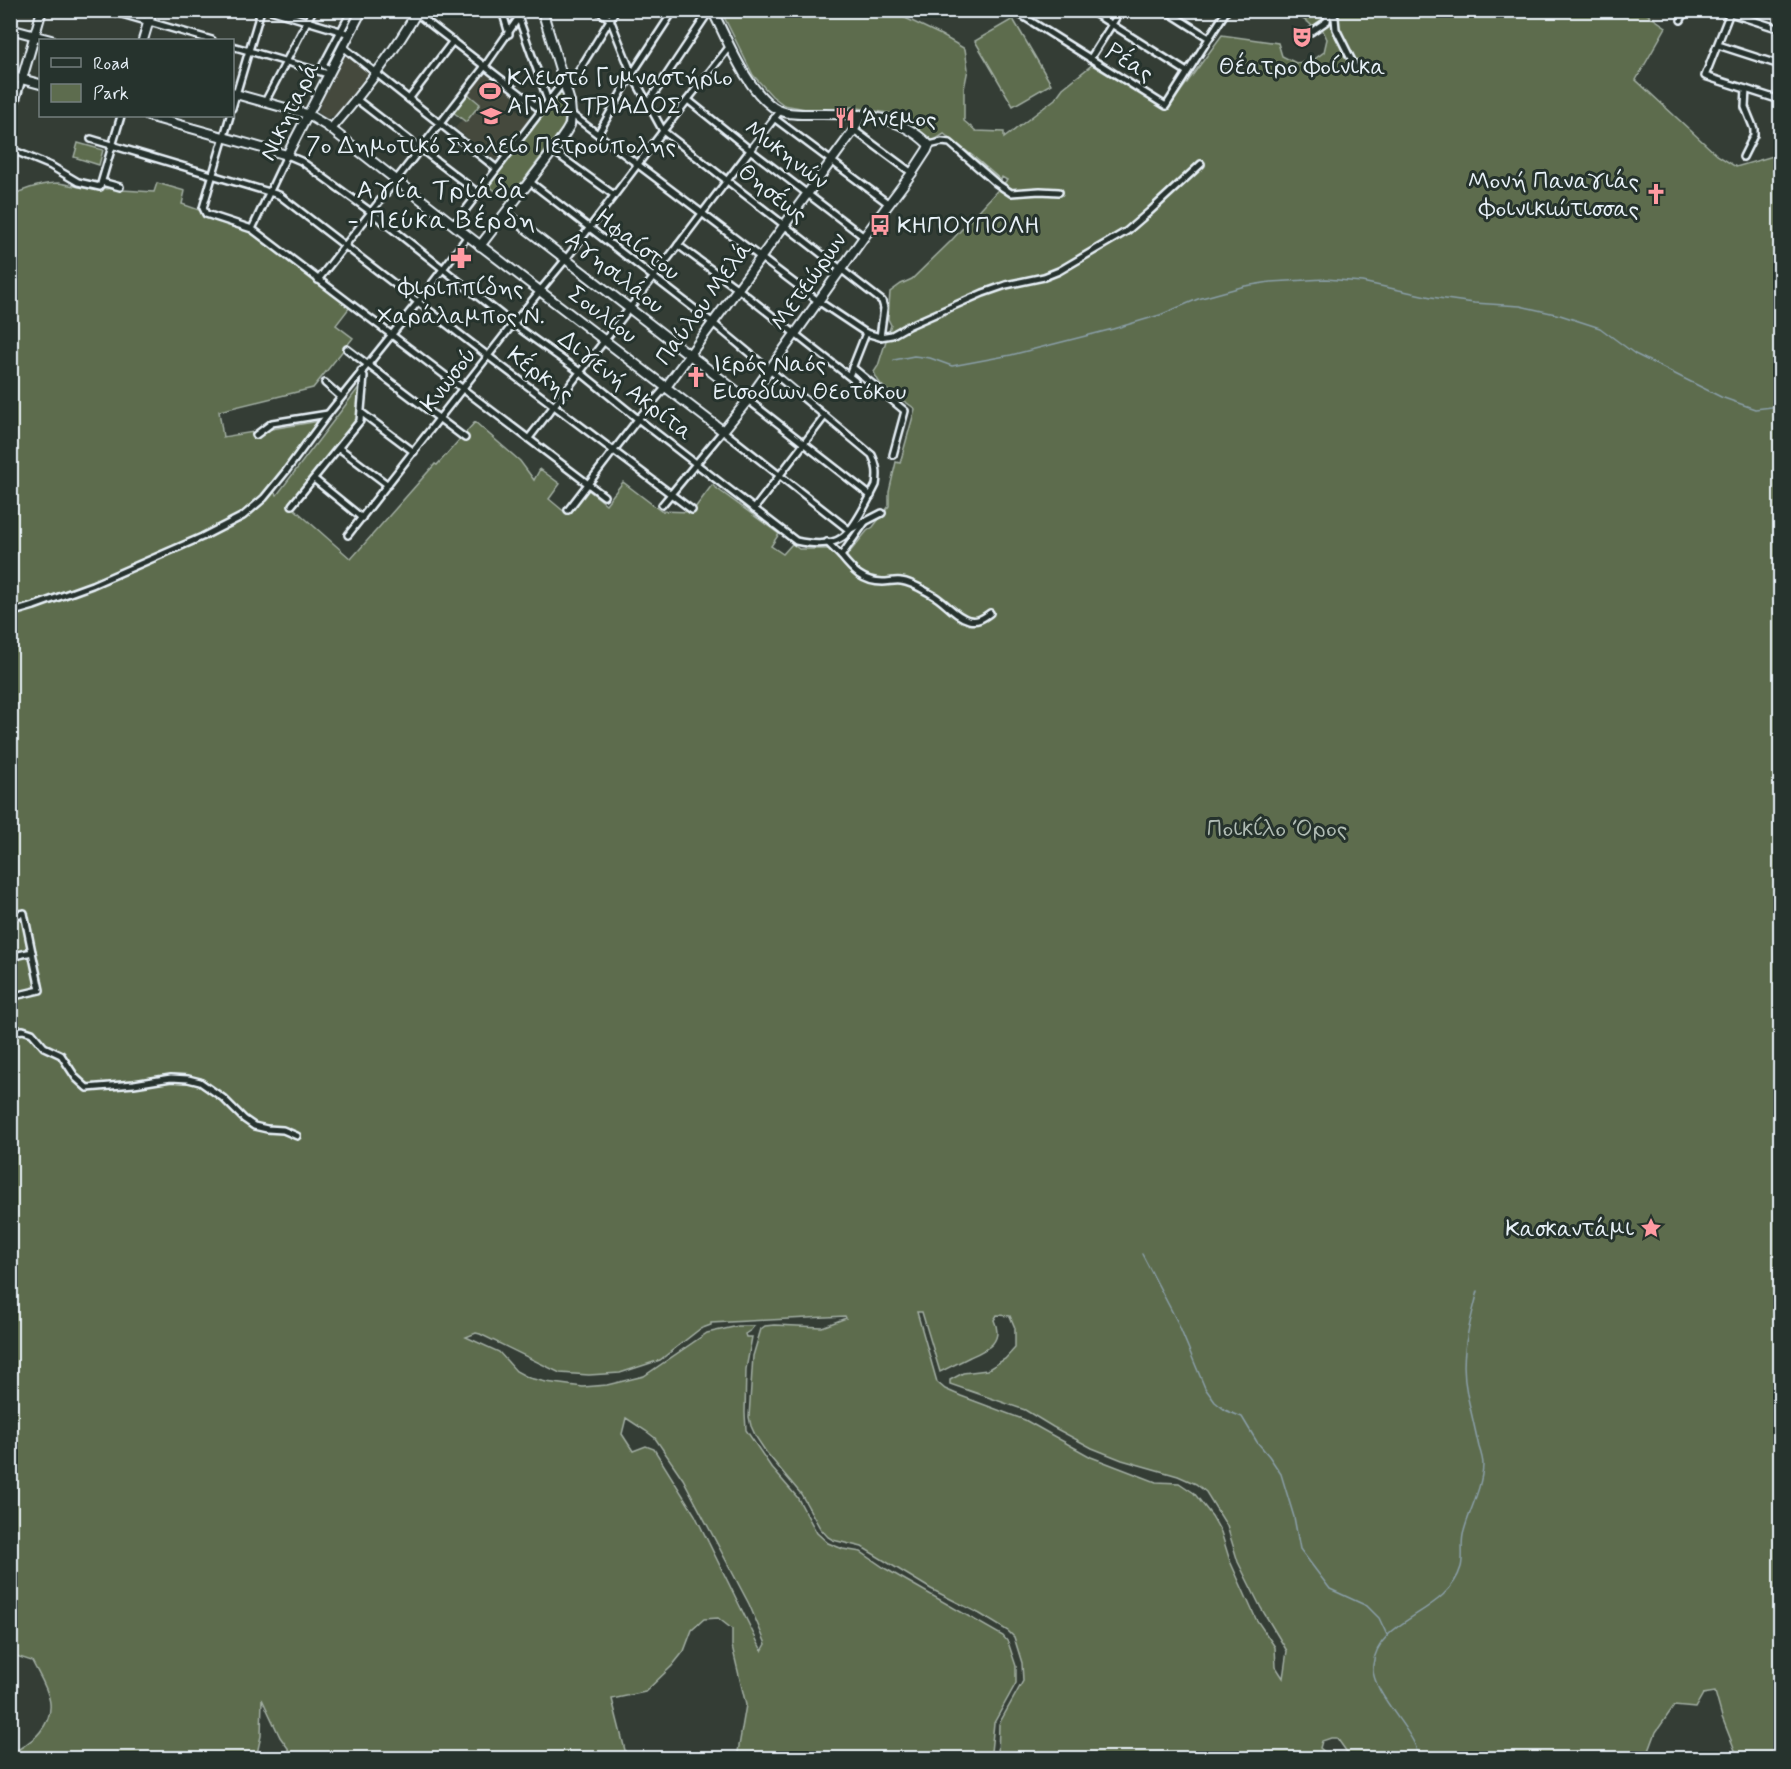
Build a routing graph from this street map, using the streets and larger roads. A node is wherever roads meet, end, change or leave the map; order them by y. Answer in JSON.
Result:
{"nodes":[{"id":1,"x":42,"y":10,"type":"edge"},
{"id":2,"x":108,"y":10,"type":"edge"},
{"id":3,"x":152,"y":10,"type":"edge"},
{"id":4,"x":261,"y":10,"type":"edge"},
{"id":5,"x":270,"y":10,"type":"edge"},
{"id":6,"x":312,"y":10,"type":"edge"},
{"id":7,"x":352,"y":10,"type":"edge"},
{"id":8,"x":362,"y":10,"type":"edge"},
{"id":9,"x":502,"y":10,"type":"edge"},
{"id":10,"x":511,"y":10,"type":"edge"},
{"id":11,"x":542,"y":10,"type":"edge"},
{"id":12,"x":597,"y":10,"type":"edge"},
{"id":13,"x":616,"y":10,"type":"edge"},
{"id":14,"x":674,"y":10,"type":"edge"},
{"id":15,"x":711,"y":10,"type":"edge"},
{"id":16,"x":1013,"y":10,"type":"edge"},
{"id":17,"x":1089,"y":10,"type":"edge"},
{"id":18,"x":1121,"y":10,"type":"edge"},
{"id":19,"x":1165,"y":10,"type":"edge"},
{"id":20,"x":1227,"y":10,"type":"edge"},
{"id":21,"x":1686,"y":10,"type":"edge"},
{"id":22,"x":416,"y":11,"type":"edge"},
{"id":23,"x":1328,"y":11,"type":"edge"},
{"id":24,"x":1731,"y":12,"type":"edge"},
{"id":25,"x":521,"y":14,"type":"edge"},
{"id":26,"x":610,"y":19,"type":"junction"},
{"id":27,"x":347,"y":20,"type":"junction"},
{"id":28,"x":1680,"y":20,"type":"dead end"},
{"id":29,"x":307,"y":21,"type":"junction"},
{"id":30,"x":1327,"y":21,"type":"junction"},
{"id":31,"x":149,"y":22,"type":"junction"},
{"id":32,"x":355,"y":24,"type":"junction"},
{"id":33,"x":1112,"y":25,"type":"junction"},
{"id":34,"x":10,"y":29,"type":"edge"},
{"id":35,"x":1336,"y":29,"type":"junction"},
{"id":36,"x":1780,"y":29,"type":"edge"},
{"id":37,"x":341,"y":31,"type":"junction"},
{"id":38,"x":1311,"y":32,"type":"dead end"},
{"id":39,"x":350,"y":34,"type":"junction"},
{"id":40,"x":509,"y":34,"type":"junction"},
{"id":41,"x":34,"y":36,"type":"junction"},
{"id":42,"x":1209,"y":38,"type":"junction"},
{"id":43,"x":47,"y":39,"type":"edge"},
{"id":44,"x":143,"y":39,"type":"edge"},
{"id":45,"x":209,"y":39,"type":"edge"},
{"id":46,"x":453,"y":41,"type":"junction"},
{"id":47,"x":333,"y":45,"type":"junction"},
{"id":48,"x":1718,"y":45,"type":"junction"},
{"id":49,"x":730,"y":46,"type":"junction"},
{"id":50,"x":234,"y":47,"type":"edge"},
{"id":51,"x":249,"y":51,"type":"junction"},
{"id":52,"x":341,"y":51,"type":"junction"},
{"id":53,"x":330,"y":52,"type":"junction"},
{"id":54,"x":1090,"y":59,"type":"junction"},
{"id":55,"x":286,"y":62,"type":"junction"},
{"id":56,"x":1780,"y":65,"type":"edge"},
{"id":57,"x":485,"y":66,"type":"junction"},
{"id":58,"x":1355,"y":67,"type":"dead end"},
{"id":59,"x":329,"y":72,"type":"junction"},
{"id":60,"x":1187,"y":72,"type":"junction"},
{"id":61,"x":376,"y":73,"type":"junction"},
{"id":62,"x":632,"y":75,"type":"junction"},
{"id":63,"x":10,"y":76,"type":"edge"},
{"id":64,"x":22,"y":79,"type":"junction"},
{"id":65,"x":564,"y":81,"type":"junction"},
{"id":66,"x":39,"y":84,"type":"edge"},
{"id":67,"x":1746,"y":89,"type":"junction"},
{"id":68,"x":567,"y":90,"type":"junction"},
{"id":69,"x":235,"y":93,"type":"edge"},
{"id":70,"x":356,"y":99,"type":"junction"},
{"id":71,"x":409,"y":99,"type":"junction"},
{"id":72,"x":688,"y":100,"type":"junction"},
{"id":73,"x":1780,"y":100,"type":"edge"},
{"id":74,"x":548,"y":101,"type":"junction"},
{"id":75,"x":265,"y":102,"type":"junction"},
{"id":76,"x":648,"y":103,"type":"junction"},
{"id":77,"x":10,"y":108,"type":"edge"},
{"id":78,"x":541,"y":110,"type":"junction"},
{"id":79,"x":307,"y":114,"type":"junction"},
{"id":80,"x":572,"y":114,"type":"junction"},
{"id":81,"x":777,"y":114,"type":"junction"},
{"id":82,"x":861,"y":115,"type":"junction"},
{"id":83,"x":121,"y":117,"type":"edge"},
{"id":84,"x":152,"y":117,"type":"edge"},
{"id":85,"x":230,"y":117,"type":"edge"},
{"id":86,"x":440,"y":123,"type":"junction"},
{"id":87,"x":331,"y":129,"type":"junction"},
{"id":88,"x":854,"y":130,"type":"junction"},
{"id":89,"x":663,"y":131,"type":"junction"},
{"id":90,"x":598,"y":134,"type":"junction"},
{"id":91,"x":224,"y":137,"type":"junction"},
{"id":92,"x":1780,"y":138,"type":"edge"},
{"id":93,"x":91,"y":139,"type":"dead end"},
{"id":94,"x":929,"y":145,"type":"junction"},
{"id":95,"x":112,"y":146,"type":"junction"},
{"id":96,"x":420,"y":148,"type":"junction"},
{"id":97,"x":1778,"y":148,"type":"dead end"},
{"id":98,"x":10,"y":149,"type":"edge"},
{"id":99,"x":750,"y":150,"type":"junction"},
{"id":100,"x":554,"y":151,"type":"junction"},
{"id":101,"x":287,"y":155,"type":"junction"},
{"id":102,"x":1743,"y":157,"type":"dead end"},
{"id":103,"x":831,"y":162,"type":"junction"},
{"id":104,"x":1201,"y":164,"type":"dead end"},
{"id":105,"x":638,"y":165,"type":"junction"},
{"id":106,"x":496,"y":168,"type":"junction"},
{"id":107,"x":912,"y":173,"type":"junction"},
{"id":108,"x":213,"y":176,"type":"junction"},
{"id":109,"x":396,"y":180,"type":"junction"},
{"id":110,"x":727,"y":180,"type":"junction"},
{"id":111,"x":530,"y":182,"type":"junction"},
{"id":112,"x":102,"y":184,"type":"junction"},
{"id":113,"x":120,"y":187,"type":"dead end"},
{"id":114,"x":271,"y":191,"type":"junction"},
{"id":115,"x":1059,"y":192,"type":"dead end"},
{"id":116,"x":478,"y":193,"type":"junction"},
{"id":117,"x":808,"y":193,"type":"junction"},
{"id":118,"x":614,"y":195,"type":"junction"},
{"id":119,"x":889,"y":204,"type":"junction"},
{"id":120,"x":370,"y":212,"type":"junction"},
{"id":121,"x":506,"y":213,"type":"junction"},
{"id":122,"x":702,"y":214,"type":"junction"},
{"id":123,"x":454,"y":225,"type":"junction"},
{"id":124,"x":785,"y":225,"type":"junction"},
{"id":125,"x":252,"y":229,"type":"junction"},
{"id":126,"x":589,"y":229,"type":"junction"},
{"id":127,"x":468,"y":236,"type":"junction"},
{"id":128,"x":864,"y":237,"type":"junction"},
{"id":129,"x":345,"y":245,"type":"junction"},
{"id":130,"x":678,"y":245,"type":"junction"},
{"id":131,"x":480,"y":246,"type":"junction"},
{"id":132,"x":761,"y":257,"type":"junction"},
{"id":133,"x":566,"y":259,"type":"junction"},
{"id":134,"x":443,"y":268,"type":"junction"},
{"id":135,"x":840,"y":270,"type":"junction"},
{"id":136,"x":653,"y":278,"type":"junction"},
{"id":137,"x":318,"y":280,"type":"junction"},
{"id":138,"x":738,"y":289,"type":"junction"},
{"id":139,"x":540,"y":291,"type":"junction"},
{"id":140,"x":818,"y":301,"type":"junction"},
{"id":141,"x":418,"y":302,"type":"junction"},
{"id":142,"x":630,"y":309,"type":"junction"},
{"id":143,"x":713,"y":323,"type":"junction"},
{"id":144,"x":513,"y":324,"type":"junction"},
{"id":145,"x":866,"y":333,"type":"junction"},
{"id":146,"x":392,"y":334,"type":"junction"},
{"id":147,"x":794,"y":334,"type":"junction"},
{"id":148,"x":880,"y":337,"type":"junction"},
{"id":149,"x":605,"y":340,"type":"junction"},
{"id":150,"x":347,"y":349,"type":"dead end"},
{"id":151,"x":690,"y":355,"type":"junction"},
{"id":152,"x":488,"y":356,"type":"junction"},
{"id":153,"x":367,"y":364,"type":"junction"},
{"id":154,"x":852,"y":368,"type":"junction"},
{"id":155,"x":770,"y":369,"type":"junction"},
{"id":156,"x":361,"y":371,"type":"junction"},
{"id":157,"x":580,"y":372,"type":"junction"},
{"id":158,"x":849,"y":376,"type":"junction"},
{"id":159,"x":855,"y":381,"type":"dead end"},
{"id":160,"x":325,"y":383,"type":"dead end"},
{"id":161,"x":666,"y":387,"type":"junction"},
{"id":162,"x":463,"y":388,"type":"junction"},
{"id":163,"x":341,"y":398,"type":"junction"},
{"id":164,"x":748,"y":400,"type":"junction"},
{"id":165,"x":554,"y":406,"type":"junction"},
{"id":166,"x":362,"y":413,"type":"junction"},
{"id":167,"x":328,"y":414,"type":"junction"},
{"id":168,"x":825,"y":416,"type":"junction"},
{"id":169,"x":638,"y":419,"type":"junction"},
{"id":170,"x":439,"y":420,"type":"junction"},
{"id":171,"x":723,"y":431,"type":"junction"},
{"id":172,"x":256,"y":435,"type":"dead end"},
{"id":173,"x":465,"y":438,"type":"dead end"},
{"id":174,"x":529,"y":438,"type":"junction"},
{"id":175,"x":804,"y":444,"type":"junction"},
{"id":176,"x":339,"y":448,"type":"junction"},
{"id":177,"x":614,"y":450,"type":"junction"},
{"id":178,"x":414,"y":452,"type":"junction"},
{"id":179,"x":893,"y":455,"type":"dead end"},
{"id":180,"x":696,"y":464,"type":"junction"},
{"id":181,"x":779,"y":476,"type":"junction"},
{"id":182,"x":314,"y":479,"type":"junction"},
{"id":183,"x":589,"y":484,"type":"junction"},
{"id":184,"x":388,"y":485,"type":"junction"},
{"id":185,"x":671,"y":494,"type":"junction"},
{"id":186,"x":604,"y":496,"type":"dead end"},
{"id":187,"x":871,"y":496,"type":"junction"},
{"id":188,"x":292,"y":505,"type":"dead end"},
{"id":189,"x":662,"y":505,"type":"dead end"},
{"id":190,"x":754,"y":509,"type":"junction"},
{"id":191,"x":568,"y":510,"type":"dead end"},
{"id":192,"x":692,"y":510,"type":"dead end"},
{"id":193,"x":882,"y":513,"type":"dead end"},
{"id":194,"x":362,"y":518,"type":"junction"},
{"id":195,"x":866,"y":520,"type":"junction"},
{"id":196,"x":849,"y":530,"type":"junction"},
{"id":197,"x":348,"y":535,"type":"dead end"},
{"id":198,"x":827,"y":542,"type":"junction"},
{"id":199,"x":842,"y":556,"type":"junction"},
{"id":200,"x":10,"y":613,"type":"edge"},
{"id":201,"x":990,"y":613,"type":"dead end"},
{"id":202,"x":10,"y":916,"type":"edge"},
{"id":203,"x":32,"y":952,"type":"junction"},
{"id":204,"x":10,"y":957,"type":"edge"},
{"id":205,"x":10,"y":996,"type":"edge"},
{"id":206,"x":10,"y":1032,"type":"edge"},
{"id":207,"x":297,"y":1136,"type":"dead end"}],
"edges":[{"from":1,"to":41,"type":"street"},
{"from":2,"to":31,"type":"street"},
{"from":3,"to":31,"type":"street"},
{"from":4,"to":51,"type":"street"},
{"from":5,"to":29,"type":"street"},
{"from":6,"to":29,"type":"street"},
{"from":7,"to":27,"type":"street","name":"Νικηταρά"},
{"from":8,"to":32,"type":"street","name":"Νικηταρά"},
{"from":9,"to":40,"type":"street"},
{"from":10,"to":25,"type":"street"},
{"from":11,"to":65,"type":"street"},
{"from":12,"to":26,"type":"street"},
{"from":13,"to":26,"type":"street"},
{"from":14,"to":62,"type":"street"},
{"from":15,"to":49,"type":"street"},
{"from":15,"to":76,"type":"street"},
{"from":16,"to":54,"type":"street","name":"Ρέας"},
{"from":17,"to":33,"type":"street"},
{"from":18,"to":33,"type":"street"},
{"from":19,"to":42,"type":"street"},
{"from":20,"to":42,"type":"street"},
{"from":21,"to":28,"type":"street"},
{"from":22,"to":46,"type":"street"},
{"from":22,"to":61,"type":"street"},
{"from":23,"to":30,"type":"street"},
{"from":23,"to":35,"type":"street"},
{"from":24,"to":36,"type":"street"},
{"from":24,"to":48,"type":"street"},
{"from":25,"to":40,"type":"street"},
{"from":25,"to":74,"type":"street"},
{"from":26,"to":62,"type":"street","name":"Θησέως"},
{"from":26,"to":68,"type":"street"},
{"from":27,"to":32,"type":"street"},
{"from":27,"to":37,"type":"street","name":"Νικηταρά"},
{"from":29,"to":37,"type":"street"},
{"from":29,"to":55,"type":"street"},
{"from":30,"to":35,"type":"street"},
{"from":30,"to":38,"type":"street"},
{"from":31,"to":44,"type":"street"},
{"from":31,"to":45,"type":"street"},
{"from":32,"to":39,"type":"street","name":"Νικηταρά"},
{"from":33,"to":54,"type":"street"},
{"from":33,"to":60,"type":"street"},
{"from":34,"to":41,"type":"street"},
{"from":35,"to":58,"type":"street"},
{"from":37,"to":39,"type":"street"},
{"from":37,"to":47,"type":"street","name":"Νικηταρά"},
{"from":39,"to":52,"type":"street","name":"Νικηταρά"},
{"from":40,"to":57,"type":"street"},
{"from":41,"to":43,"type":"street"},
{"from":41,"to":64,"type":"street"},
{"from":42,"to":60,"type":"street"},
{"from":46,"to":57,"type":"street"},
{"from":46,"to":71,"type":"street"},
{"from":47,"to":52,"type":"street"},
{"from":47,"to":53,"type":"street","name":"Νικηταρά"},
{"from":48,"to":56,"type":"street"},
{"from":48,"to":67,"type":"street"},
{"from":49,"to":72,"type":"street","name":"Κνωσού"},
{"from":49,"to":81,"type":"street"},
{"from":50,"to":51,"type":"street"},
{"from":51,"to":55,"type":"street"},
{"from":51,"to":69,"type":"street"},
{"from":52,"to":53,"type":"street"},
{"from":52,"to":59,"type":"street","name":"Νικηταρά"},
{"from":52,"to":61,"type":"street"},
{"from":53,"to":59,"type":"street","name":"Νικηταρά"},
{"from":54,"to":60,"type":"street","name":"Ρέας"},
{"from":55,"to":59,"type":"street"},
{"from":55,"to":75,"type":"street"},
{"from":57,"to":78,"type":"street"},
{"from":57,"to":86,"type":"street"},
{"from":59,"to":79,"type":"street","name":"Νικηταρά"},
{"from":61,"to":70,"type":"street"},
{"from":61,"to":71,"type":"street"},
{"from":62,"to":76,"type":"street","name":"Θησέως"},
{"from":62,"to":90,"type":"street"},
{"from":63,"to":64,"type":"street"},
{"from":64,"to":66,"type":"street"},
{"from":64,"to":77,"type":"street"},
{"from":65,"to":68,"type":"street"},
{"from":65,"to":74,"type":"street"},
{"from":67,"to":73,"type":"street"},
{"from":67,"to":102,"type":"street"},
{"from":68,"to":80,"type":"street"},
{"from":69,"to":75,"type":"street","name":"Σουλίου"},
{"from":70,"to":87,"type":"street"},
{"from":70,"to":96,"type":"street"},
{"from":71,"to":86,"type":"street"},
{"from":72,"to":89,"type":"street","name":"Κνωσού"},
{"from":72,"to":99,"type":"street","name":"Μυκηνών"},
{"from":74,"to":78,"type":"street"},
{"from":75,"to":79,"type":"street","name":"Σουλίου"},
{"from":76,"to":89,"type":"street","name":"Θησέως"},
{"from":78,"to":106,"type":"street"},
{"from":79,"to":87,"type":"street","name":"Σουλίου"},
{"from":79,"to":101,"type":"street","name":"Νικηταρά"},
{"from":80,"to":90,"type":"street"},
{"from":80,"to":100,"type":"street"},
{"from":81,"to":82,"type":"street"},
{"from":81,"to":99,"type":"street"},
{"from":81,"to":103,"type":"street"},
{"from":82,"to":88,"type":"street","name":"Παύλου Μελά"},
{"from":82,"to":94,"type":"street"},
{"from":83,"to":95,"type":"street"},
{"from":84,"to":91,"type":"street","name":"Διγενή Ακρίτα"},
{"from":85,"to":91,"type":"street"},
{"from":86,"to":96,"type":"street"},
{"from":86,"to":106,"type":"street"},
{"from":87,"to":109,"type":"street","name":"Σουλίου"},
{"from":88,"to":103,"type":"street","name":"Παύλου Μελά"},
{"from":88,"to":107,"type":"street"},
{"from":89,"to":105,"type":"street","name":"Κνωσού"},
{"from":89,"to":110,"type":"street","name":"Θησέως"},
{"from":90,"to":105,"type":"street"},
{"from":91,"to":101,"type":"street","name":"Διγενή Ακρίτα"},
{"from":91,"to":108,"type":"street"},
{"from":92,"to":97,"type":"street"},
{"from":93,"to":95,"type":"street","name":"Κέρκης"},
{"from":94,"to":107,"type":"street","name":"Μετεώρων"},
{"from":94,"to":115,"type":"street"},
{"from":95,"to":108,"type":"street","name":"Κέρκης"},
{"from":95,"to":112,"type":"street"},
{"from":96,"to":109,"type":"street"},
{"from":96,"to":116,"type":"street"},
{"from":98,"to":112,"type":"street"},
{"from":99,"to":110,"type":"street"},
{"from":99,"to":117,"type":"street","name":"Μυκηνών"},
{"from":100,"to":111,"type":"street"},
{"from":100,"to":118,"type":"street"},
{"from":101,"to":114,"type":"street","name":"Νικηταρά"},
{"from":101,"to":120,"type":"street","name":"Διγενή Ακρίτα"},
{"from":103,"to":117,"type":"street","name":"Παύλου Μελά"},
{"from":103,"to":119,"type":"street"},
{"from":104,"to":148,"type":"street"},
{"from":105,"to":118,"type":"street","name":"Κνωσού"},
{"from":105,"to":122,"type":"street"},
{"from":106,"to":116,"type":"street"},
{"from":107,"to":119,"type":"street","name":"Μετεώρων"},
{"from":108,"to":114,"type":"street","name":"Κέρκης"},
{"from":108,"to":125,"type":"street"},
{"from":109,"to":120,"type":"street"},
{"from":109,"to":123,"type":"street","name":"Σουλίου"},
{"from":110,"to":122,"type":"street"},
{"from":110,"to":124,"type":"street","name":"Θησέως"},
{"from":111,"to":121,"type":"street"},
{"from":111,"to":126,"type":"street","name":"Ηφαίστου"},
{"from":112,"to":113,"type":"street"},
{"from":114,"to":125,"type":"street","name":"Νικηταρά"},
{"from":114,"to":129,"type":"street","name":"Κέρκης"},
{"from":116,"to":123,"type":"street"},
{"from":117,"to":124,"type":"street","name":"Παύλου Μελά"},
{"from":117,"to":128,"type":"street","name":"Μυκηνών"},
{"from":118,"to":126,"type":"street","name":"Κνωσού"},
{"from":119,"to":128,"type":"street","name":"Μετεώρων"},
{"from":120,"to":129,"type":"street"},
{"from":120,"to":134,"type":"street","name":"Διγενή Ακρίτα"},
{"from":121,"to":131,"type":"street"},
{"from":121,"to":133,"type":"street","name":"Αγησιλάου"},
{"from":122,"to":130,"type":"street"},
{"from":122,"to":132,"type":"street"},
{"from":123,"to":127,"type":"street","name":"Σουλίου"},
{"from":124,"to":132,"type":"street","name":"Παύλου Μελά"},
{"from":124,"to":135,"type":"street","name":"Θησέως"},
{"from":125,"to":137,"type":"street"},
{"from":126,"to":133,"type":"street","name":"Κνωσού"},
{"from":126,"to":136,"type":"street","name":"Ηφαίστου"},
{"from":127,"to":131,"type":"street","name":"Σουλίου"},
{"from":127,"to":134,"type":"street"},
{"from":128,"to":135,"type":"street","name":"Μετεώρων"},
{"from":129,"to":137,"type":"street"},
{"from":129,"to":141,"type":"street","name":"Κέρκης"},
{"from":130,"to":136,"type":"street"},
{"from":130,"to":138,"type":"street"},
{"from":131,"to":139,"type":"street","name":"Σουλίου"},
{"from":132,"to":138,"type":"street","name":"Παύλου Μελά"},
{"from":132,"to":140,"type":"street"},
{"from":133,"to":139,"type":"street","name":"Κνωσού"},
{"from":133,"to":142,"type":"street","name":"Αγησιλάου"},
{"from":134,"to":141,"type":"street"},
{"from":134,"to":144,"type":"street","name":"Διγενή Ακρίτα"},
{"from":135,"to":140,"type":"street","name":"Μετεώρων"},
{"from":135,"to":148,"type":"street","name":"Θησέως"},
{"from":136,"to":142,"type":"street"},
{"from":136,"to":143,"type":"street","name":"Ηφαίστου"},
{"from":137,"to":146,"type":"street"},
{"from":138,"to":143,"type":"street","name":"Παύλου Μελά"},
{"from":138,"to":147,"type":"street"},
{"from":139,"to":144,"type":"street","name":"Κνωσού"},
{"from":139,"to":149,"type":"street","name":"Σουλίου"},
{"from":140,"to":145,"type":"street"},
{"from":140,"to":147,"type":"street","name":"Μετεώρων"},
{"from":141,"to":146,"type":"street"},
{"from":141,"to":152,"type":"street","name":"Κέρκης"},
{"from":142,"to":149,"type":"street"},
{"from":142,"to":151,"type":"street","name":"Αγησιλάου"},
{"from":143,"to":151,"type":"street","name":"Παύλου Μελά"},
{"from":143,"to":155,"type":"street","name":"Ηφαίστου"},
{"from":144,"to":152,"type":"street","name":"Κνωσού"},
{"from":144,"to":157,"type":"street","name":"Διγενή Ακρίτα"},
{"from":145,"to":148,"type":"street"},
{"from":145,"to":154,"type":"street"},
{"from":146,"to":153,"type":"street"},
{"from":146,"to":162,"type":"street"},
{"from":147,"to":155,"type":"street","name":"Μετεώρων"},
{"from":147,"to":158,"type":"street"},
{"from":149,"to":157,"type":"street"},
{"from":149,"to":161,"type":"street","name":"Σουλίου"},
{"from":150,"to":153,"type":"street"},
{"from":151,"to":161,"type":"street","name":"Παύλου Μελά"},
{"from":151,"to":164,"type":"street","name":"Αγησιλάου"},
{"from":152,"to":162,"type":"street","name":"Κνωσού"},
{"from":152,"to":165,"type":"street","name":"Κέρκης"},
{"from":153,"to":156,"type":"street"},
{"from":153,"to":170,"type":"street"},
{"from":154,"to":158,"type":"street"},
{"from":154,"to":179,"type":"street"},
{"from":155,"to":164,"type":"street","name":"Μετεώρων"},
{"from":155,"to":168,"type":"street","name":"Ηφαίστου"},
{"from":156,"to":163,"type":"street"},
{"from":156,"to":166,"type":"street"},
{"from":157,"to":165,"type":"street"},
{"from":157,"to":169,"type":"street","name":"Διγενή Ακρίτα"},
{"from":158,"to":159,"type":"street"},
{"from":160,"to":163,"type":"street"},
{"from":161,"to":169,"type":"street","name":"Παύλου Μελά"},
{"from":161,"to":171,"type":"street","name":"Σουλίου"},
{"from":162,"to":170,"type":"street","name":"Κνωσού"},
{"from":162,"to":174,"type":"street"},
{"from":163,"to":167,"type":"street"},
{"from":164,"to":171,"type":"street","name":"Μετεώρων"},
{"from":164,"to":175,"type":"street","name":"Αγησιλάου"},
{"from":165,"to":174,"type":"street"},
{"from":165,"to":177,"type":"street","name":"Κέρκης"},
{"from":166,"to":176,"type":"street"},
{"from":166,"to":178,"type":"street"},
{"from":167,"to":172,"type":"street"},
{"from":167,"to":200,"type":"street"},
{"from":168,"to":175,"type":"street"},
{"from":168,"to":187,"type":"street","name":"Ηφαίστου"},
{"from":169,"to":177,"type":"street","name":"Παύλου Μελά"},
{"from":169,"to":180,"type":"street","name":"Διγενή Ακρίτα"},
{"from":170,"to":173,"type":"street"},
{"from":170,"to":178,"type":"street","name":"Κνωσού"},
{"from":171,"to":180,"type":"street","name":"Μετεώρων"},
{"from":171,"to":181,"type":"street","name":"Σουλίου"},
{"from":174,"to":183,"type":"street"},
{"from":175,"to":181,"type":"street"},
{"from":175,"to":187,"type":"street","name":"Αγησιλάου"},
{"from":176,"to":182,"type":"street"},
{"from":176,"to":184,"type":"street"},
{"from":177,"to":183,"type":"street","name":"Παύλου Μελά"},
{"from":177,"to":185,"type":"street","name":"Κέρκης"},
{"from":178,"to":184,"type":"street","name":"Κνωσού"},
{"from":180,"to":185,"type":"street","name":"Μετεώρων"},
{"from":180,"to":190,"type":"street","name":"Διγενή Ακρίτα"},
{"from":181,"to":190,"type":"street"},
{"from":181,"to":196,"type":"street","name":"Σουλίου"},
{"from":182,"to":188,"type":"street"},
{"from":182,"to":194,"type":"street"},
{"from":183,"to":186,"type":"street"},
{"from":183,"to":191,"type":"street","name":"Παύλου Μελά"},
{"from":184,"to":194,"type":"street","name":"Κνωσού"},
{"from":185,"to":189,"type":"street","name":"Μετεώρων"},
{"from":185,"to":192,"type":"street","name":"Κέρκης"},
{"from":187,"to":196,"type":"street"},
{"from":190,"to":198,"type":"street","name":"Διγενή Ακρίτα"},
{"from":193,"to":195,"type":"street"},
{"from":194,"to":197,"type":"street","name":"Κνωσού"},
{"from":195,"to":196,"type":"street"},
{"from":195,"to":199,"type":"street"},
{"from":196,"to":198,"type":"street"},
{"from":198,"to":199,"type":"street"},
{"from":199,"to":201,"type":"street"},
{"from":202,"to":203,"type":"street"},
{"from":203,"to":204,"type":"street"},
{"from":203,"to":205,"type":"street"},
{"from":206,"to":207,"type":"street"}]}
